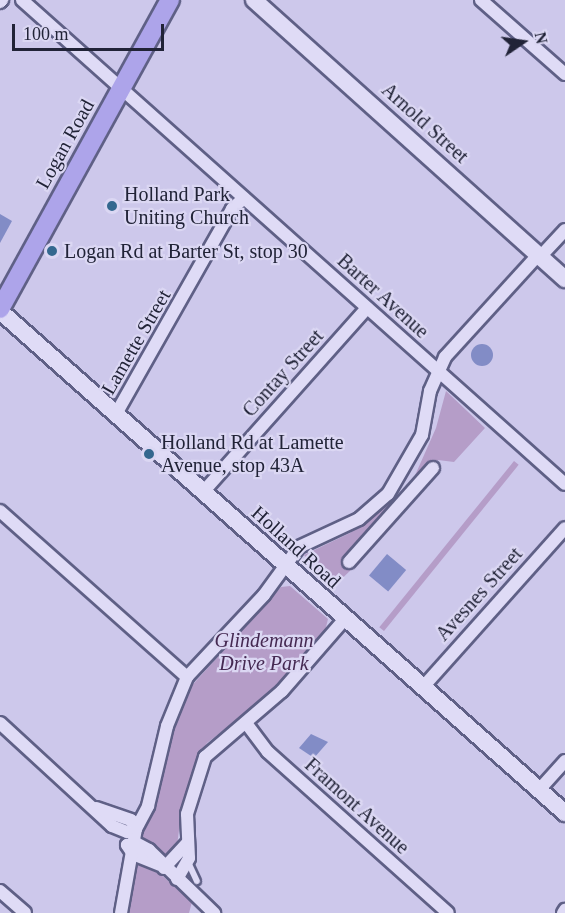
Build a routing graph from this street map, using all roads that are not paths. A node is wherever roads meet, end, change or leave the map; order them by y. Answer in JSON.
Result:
{"nodes":[{"id":1,"x":22,"y":0,"type":"edge"},
{"id":2,"x":170,"y":0,"type":"edge"},
{"id":3,"x":254,"y":0,"type":"edge"},
{"id":4,"x":481,"y":0,"type":"edge"},
{"id":5,"x":565,"y":74,"type":"edge"},
{"id":6,"x":122,"y":88,"type":"junction"},
{"id":7,"x":244,"y":198,"type":"junction"},
{"id":8,"x":565,"y":230,"type":"edge"},
{"id":9,"x":539,"y":256,"type":"junction"},
{"id":10,"x":565,"y":279,"type":"edge"},
{"id":11,"x":367,"y":308,"type":"junction"},
{"id":12,"x":0,"y":310,"type":"edge"},
{"id":13,"x":437,"y":371,"type":"junction"},
{"id":14,"x":116,"y":414,"type":"junction"},
{"id":15,"x":434,"y":468,"type":"dead end"},
{"id":16,"x":565,"y":484,"type":"edge"},
{"id":17,"x":204,"y":491,"type":"junction"},
{"id":18,"x":391,"y":491,"type":"junction"},
{"id":19,"x":404,"y":501,"type":"junction"},
{"id":20,"x":0,"y":511,"type":"edge"},
{"id":21,"x":565,"y":528,"type":"edge"},
{"id":22,"x":349,"y":562,"type":"dead end"},
{"id":23,"x":283,"y":566,"type":"junction"},
{"id":24,"x":344,"y":620,"type":"junction"},
{"id":25,"x":188,"y":677,"type":"junction"},
{"id":26,"x":423,"y":687,"type":"junction"},
{"id":27,"x":0,"y":723,"type":"edge"},
{"id":28,"x":246,"y":723,"type":"junction"},
{"id":29,"x":565,"y":761,"type":"edge"},
{"id":30,"x":539,"y":790,"type":"junction"},
{"id":31,"x":565,"y":813,"type":"edge"},
{"id":32,"x":131,"y":827,"type":"junction"},
{"id":33,"x":188,"y":842,"type":"junction"},
{"id":34,"x":132,"y":847,"type":"junction"},
{"id":35,"x":188,"y":862,"type":"junction"},
{"id":36,"x":162,"y":866,"type":"junction"},
{"id":37,"x":177,"y":879,"type":"junction"},
{"id":38,"x":197,"y":881,"type":"dead end"},
{"id":39,"x":0,"y":891,"type":"edge"},
{"id":40,"x":25,"y":913,"type":"edge"},
{"id":41,"x":121,"y":913,"type":"edge"},
{"id":42,"x":214,"y":913,"type":"edge"},
{"id":43,"x":448,"y":913,"type":"edge"}],
"edges":[{"from":1,"to":6,"type":"street","name":"Barter Avenue"},
{"from":2,"to":6,"type":"main road","name":"Logan Road"},
{"from":3,"to":9,"type":"main road","name":"Arnold Street"},
{"from":4,"to":5,"type":"street"},
{"from":6,"to":7,"type":"street","name":"Barter Avenue"},
{"from":6,"to":12,"type":"main road","name":"Logan Road"},
{"from":7,"to":11,"type":"street","name":"Barter Avenue"},
{"from":7,"to":14,"type":"street","name":"Lamette Street"},
{"from":8,"to":9,"type":"street"},
{"from":9,"to":10,"type":"main road","name":"Arnold Street"},
{"from":9,"to":13,"type":"street"},
{"from":11,"to":13,"type":"street","name":"Barter Avenue"},
{"from":11,"to":17,"type":"street","name":"Contay Street"},
{"from":12,"to":14,"type":"main road","name":"Holland Road"},
{"from":13,"to":16,"type":"street","name":"Barter Avenue"},
{"from":13,"to":18,"type":"street"},
{"from":14,"to":17,"type":"main road","name":"Holland Road"},
{"from":15,"to":19,"type":"street"},
{"from":17,"to":23,"type":"main road","name":"Holland Road"},
{"from":18,"to":19,"type":"street"},
{"from":18,"to":23,"type":"street"},
{"from":19,"to":22,"type":"street"},
{"from":20,"to":25,"type":"street"},
{"from":21,"to":26,"type":"street","name":"Avesnes Street"},
{"from":23,"to":24,"type":"main road","name":"Holland Road"},
{"from":23,"to":25,"type":"street"},
{"from":24,"to":26,"type":"main road","name":"Holland Road"},
{"from":24,"to":28,"type":"street"},
{"from":25,"to":32,"type":"street"},
{"from":26,"to":30,"type":"main road","name":"Holland Road"},
{"from":27,"to":32,"type":"street"},
{"from":28,"to":33,"type":"street"},
{"from":28,"to":43,"type":"street","name":"Framont Avenue"},
{"from":29,"to":30,"type":"street"},
{"from":30,"to":31,"type":"main road","name":"Holland Road"},
{"from":32,"to":34,"type":"street"},
{"from":33,"to":35,"type":"street"},
{"from":33,"to":36,"type":"street"},
{"from":34,"to":36,"type":"street"},
{"from":34,"to":41,"type":"street"},
{"from":35,"to":37,"type":"street"},
{"from":35,"to":38,"type":"lane"},
{"from":36,"to":37,"type":"street"},
{"from":37,"to":42,"type":"street"},
{"from":39,"to":40,"type":"street"}]}
